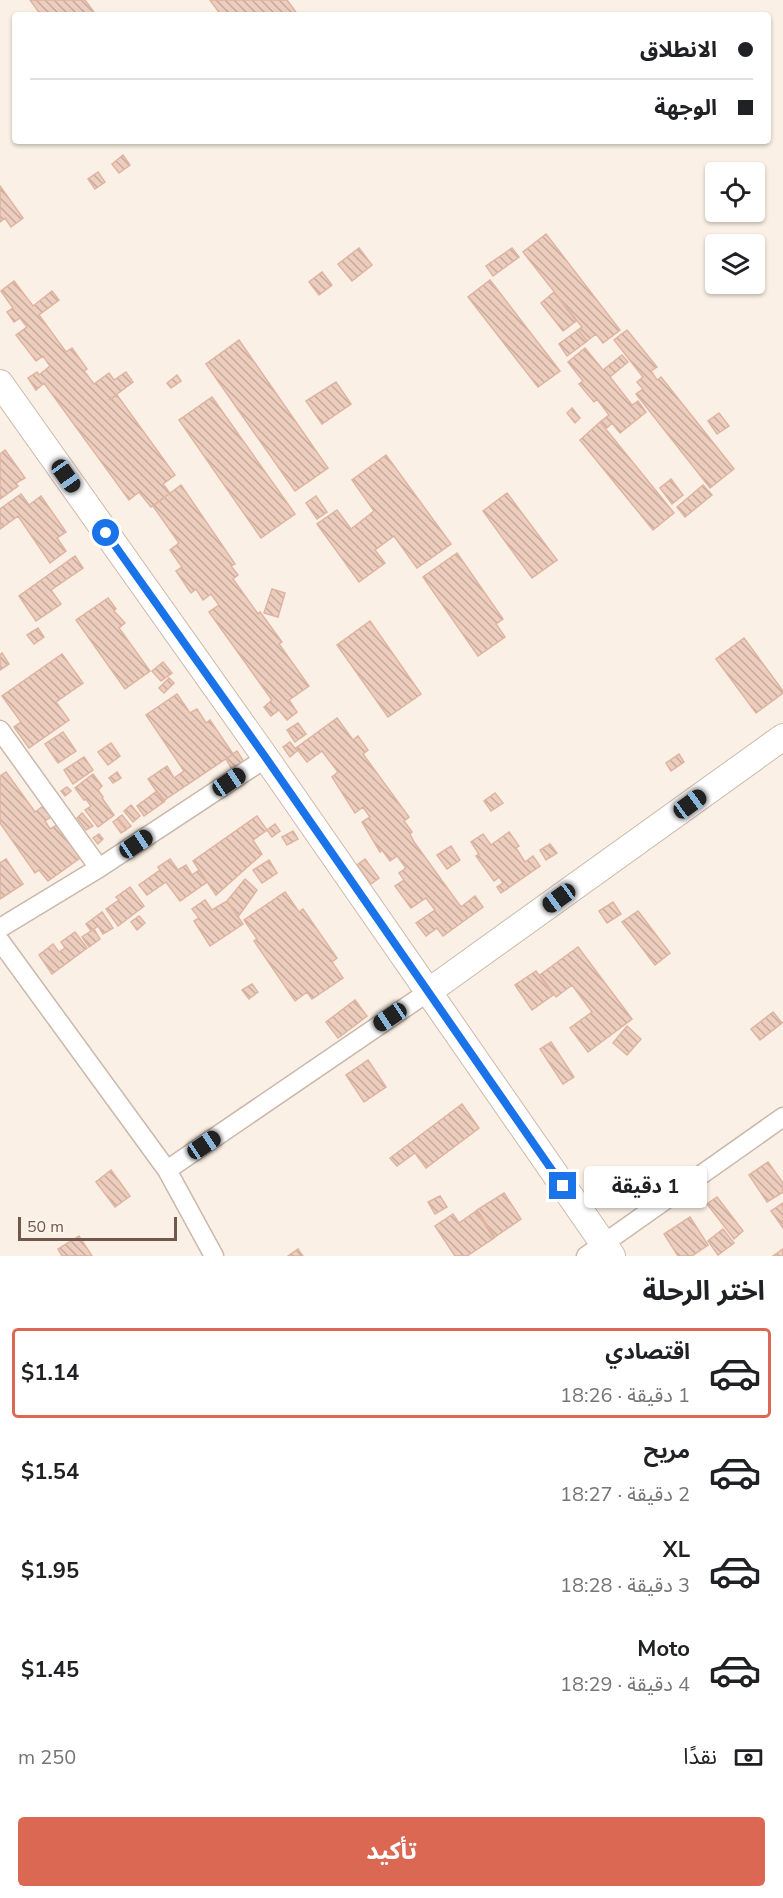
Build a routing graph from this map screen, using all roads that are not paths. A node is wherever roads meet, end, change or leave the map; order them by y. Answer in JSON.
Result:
{"nodes":[{"id":1,"x":0,"y":383,"type":"edge"},
{"id":2,"x":0,"y":730,"type":"edge"},
{"id":3,"x":783,"y":737,"type":"edge"},
{"id":4,"x":266,"y":758,"type":"junction"},
{"id":5,"x":99,"y":868,"type":"junction"},
{"id":6,"x":0,"y":928,"type":"edge"},
{"id":7,"x":0,"y":941,"type":"edge"},
{"id":8,"x":428,"y":992,"type":"junction"},
{"id":9,"x":780,"y":1126,"type":"edge"},
{"id":10,"x":166,"y":1170,"type":"junction"},
{"id":11,"x":601,"y":1252,"type":"edge"},
{"id":12,"x":214,"y":1256,"type":"edge"}],
"edges":[{"from":1,"to":4,"type":"street"},
{"from":2,"to":5,"type":"street"},
{"from":3,"to":8,"type":"street"},
{"from":4,"to":5,"type":"street"},
{"from":4,"to":8,"type":"street"},
{"from":5,"to":6,"type":"street"},
{"from":7,"to":10,"type":"street"},
{"from":8,"to":10,"type":"street"},
{"from":8,"to":11,"type":"street"},
{"from":9,"to":11,"type":"street"},
{"from":10,"to":12,"type":"street"}]}
